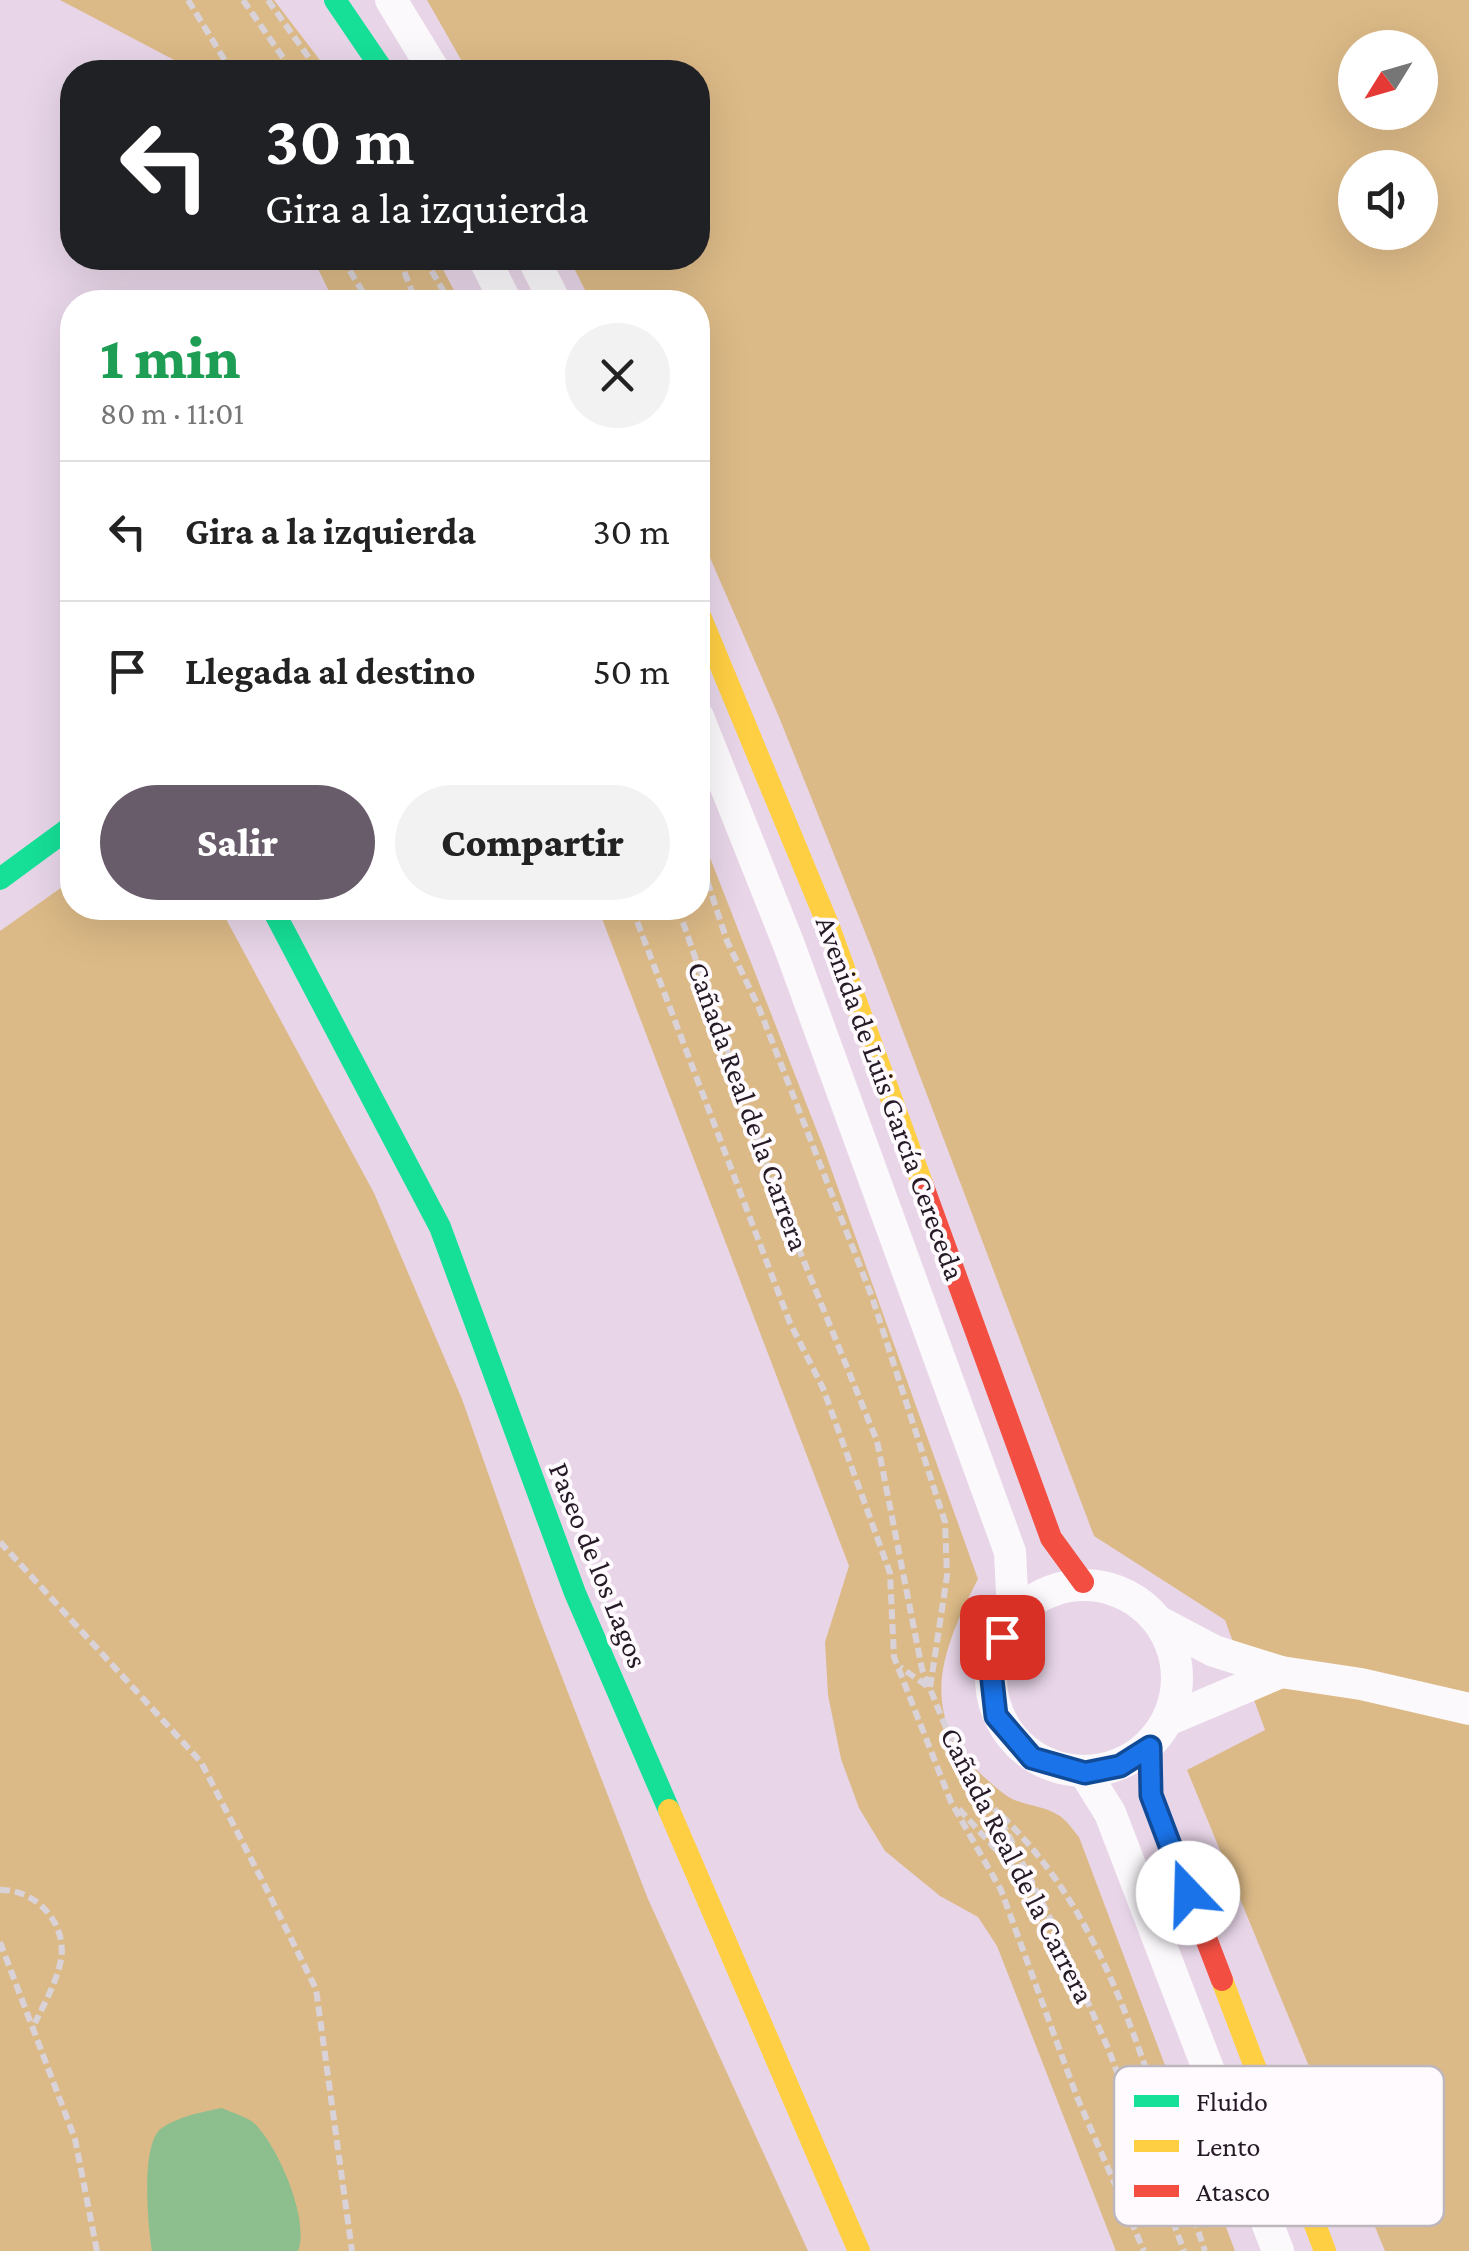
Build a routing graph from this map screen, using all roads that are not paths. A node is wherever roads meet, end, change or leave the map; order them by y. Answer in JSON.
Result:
{"nodes":[{"id":1,"x":335,"y":0,"type":"edge"},
{"id":2,"x":392,"y":0,"type":"edge"},
{"id":3,"x":376,"y":60,"type":"edge"},
{"id":4,"x":429,"y":60,"type":"edge"},
{"id":5,"x":710,"y":640,"type":"edge"},
{"id":6,"x":710,"y":747,"type":"edge"},
{"id":7,"x":60,"y":835,"type":"edge"},
{"id":8,"x":0,"y":878,"type":"edge"},
{"id":9,"x":278,"y":920,"type":"edge"},
{"id":10,"x":1083,"y":1582,"type":"junction"},
{"id":11,"x":1014,"y":1613,"type":"junction"},
{"id":12,"x":1161,"y":1622,"type":"junction"},
{"id":13,"x":1281,"y":1672,"type":"junction"},
{"id":14,"x":1469,"y":1709,"type":"edge"},
{"id":15,"x":1170,"y":1719,"type":"junction"},
{"id":16,"x":1150,"y":1747,"type":"junction"},
{"id":17,"x":1085,"y":1773,"type":"junction"},
{"id":18,"x":1207,"y":2066,"type":"edge"},
{"id":19,"x":1254,"y":2066,"type":"edge"},
{"id":20,"x":1268,"y":2226,"type":"edge"},
{"id":21,"x":1315,"y":2226,"type":"edge"},
{"id":22,"x":859,"y":2251,"type":"edge"},
{"id":23,"x":1278,"y":2251,"type":"edge"},
{"id":24,"x":1325,"y":2251,"type":"edge"}],
"edges":[{"from":1,"to":3,"type":"street"},
{"from":2,"to":4,"type":"street"},
{"from":5,"to":10,"type":"street","name":"Avenida de Luis García Cereceda"},
{"from":6,"to":11,"type":"street","name":"Avenida de Luis García Cereceda"},
{"from":7,"to":8,"type":"street"},
{"from":9,"to":22,"type":"street","name":"Paseo de los Lagos"},
{"from":10,"to":11,"type":"street"},
{"from":10,"to":12,"type":"street"},
{"from":11,"to":17,"type":"street"},
{"from":12,"to":13,"type":"street"},
{"from":12,"to":15,"type":"street"},
{"from":13,"to":14,"type":"street"},
{"from":13,"to":15,"type":"street"},
{"from":15,"to":16,"type":"street"},
{"from":16,"to":17,"type":"street"},
{"from":16,"to":19,"type":"street"},
{"from":17,"to":18,"type":"street"},
{"from":20,"to":23,"type":"street"},
{"from":21,"to":24,"type":"street"}]}
